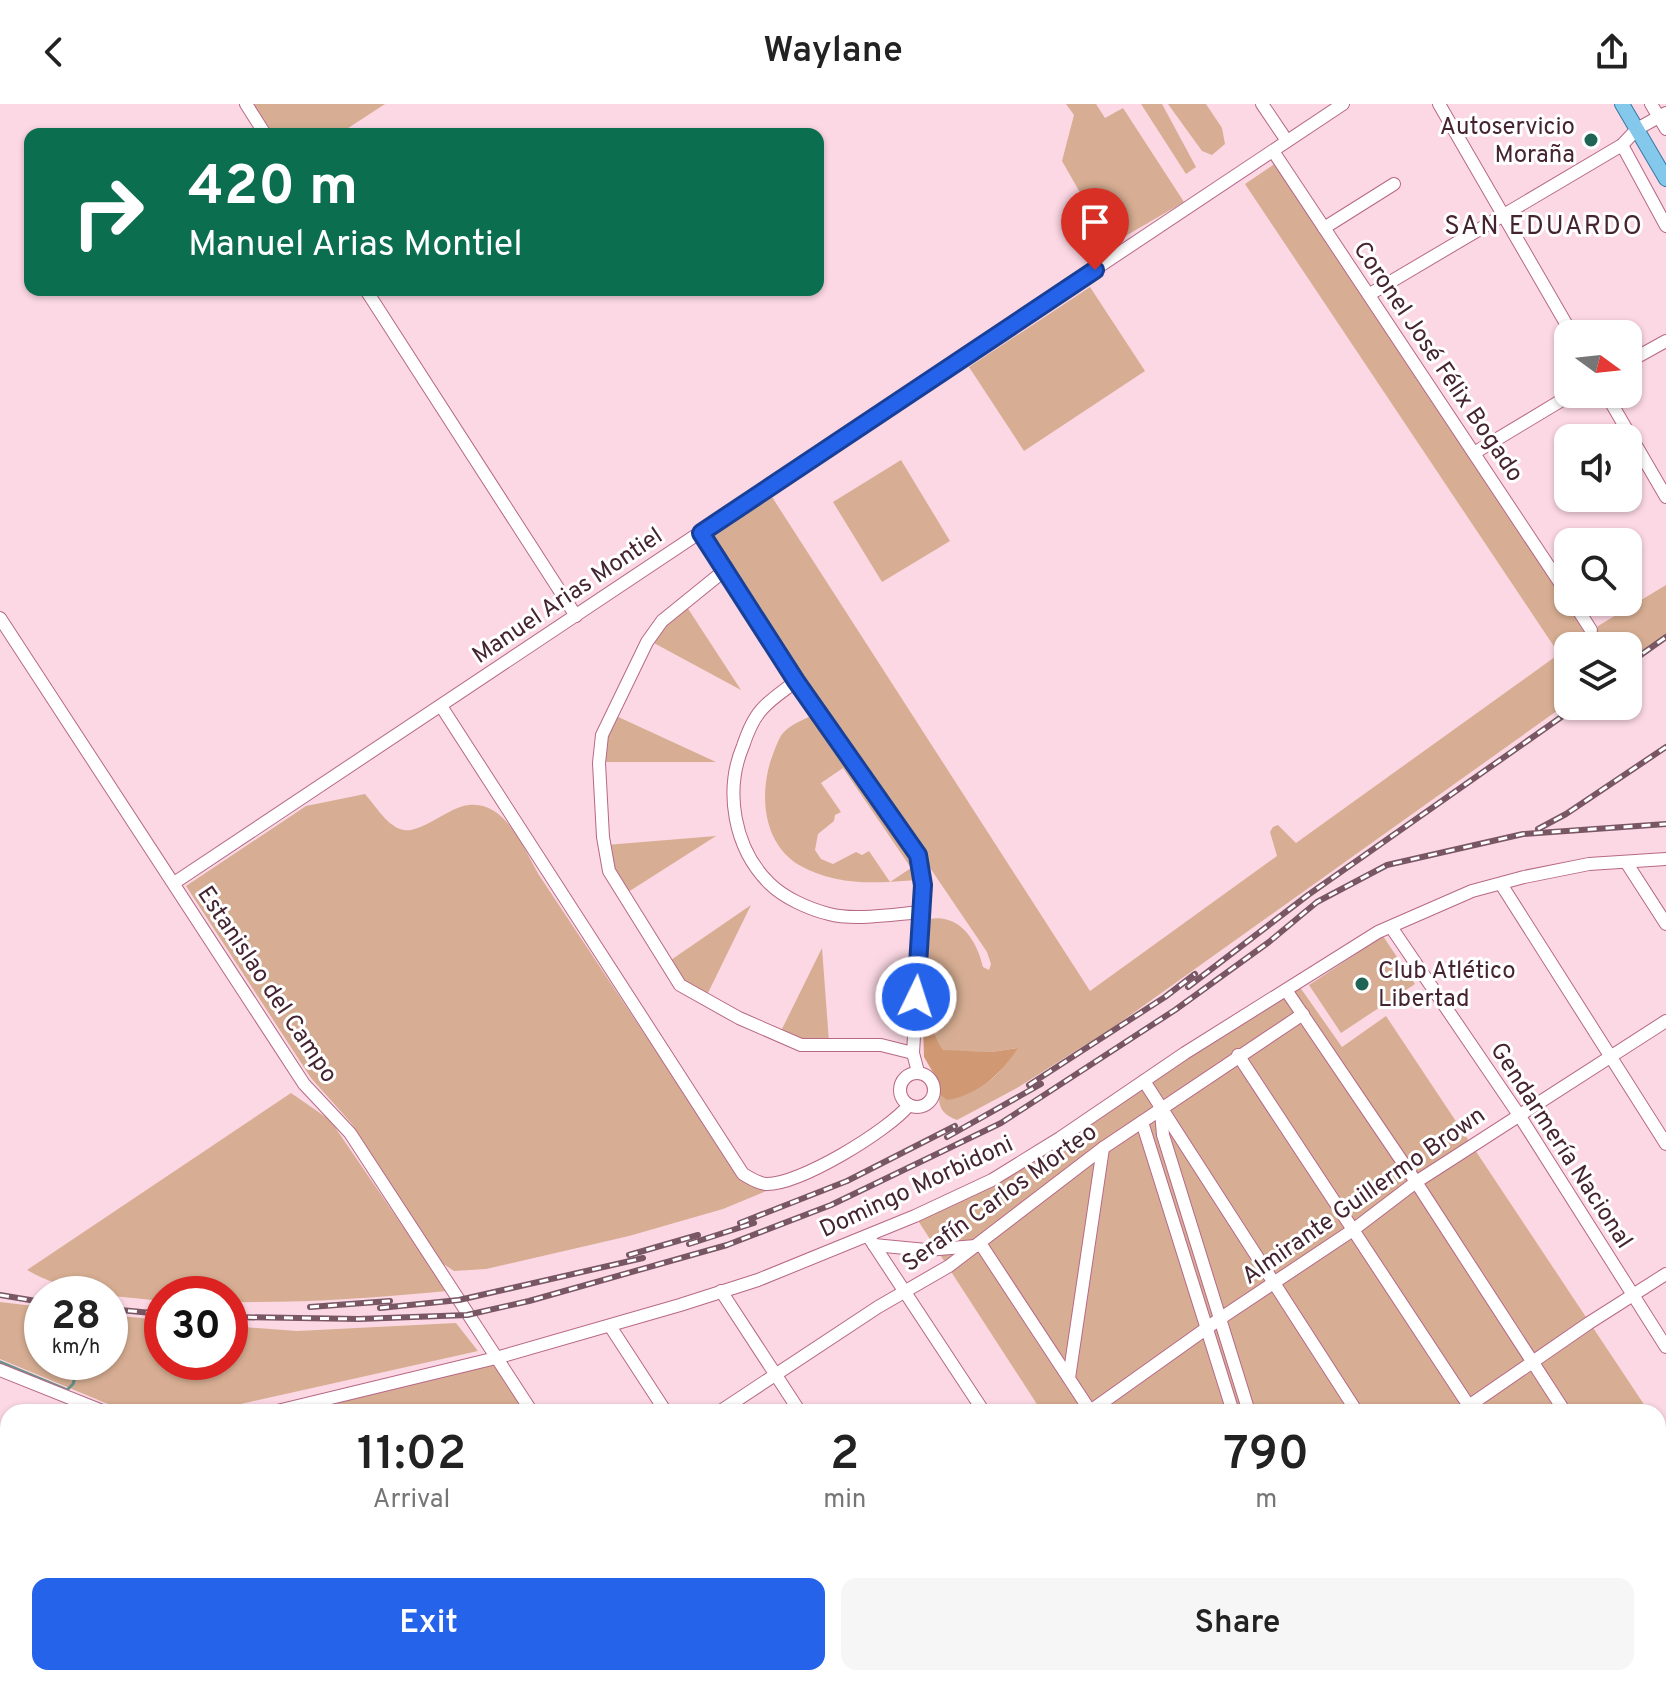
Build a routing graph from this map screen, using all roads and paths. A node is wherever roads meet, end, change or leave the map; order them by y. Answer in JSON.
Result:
{"nodes":[{"id":1,"x":246,"y":104,"type":"edge"},
{"id":2,"x":1262,"y":104,"type":"edge"},
{"id":3,"x":1343,"y":104,"type":"edge"},
{"id":4,"x":1439,"y":104,"type":"edge"},
{"id":5,"x":1622,"y":104,"type":"edge"},
{"id":6,"x":1651,"y":104,"type":"edge"},
{"id":7,"x":1664,"y":119,"type":"edge"},
{"id":8,"x":261,"y":128,"type":"edge"},
{"id":9,"x":1637,"y":129,"type":"junction"},
{"id":10,"x":1287,"y":141,"type":"junction"},
{"id":11,"x":1622,"y":145,"type":"junction"},
{"id":12,"x":1273,"y":151,"type":"junction"},
{"id":13,"x":1666,"y":179,"type":"edge"},
{"id":14,"x":1394,"y":184,"type":"dead end"},
{"id":15,"x":1503,"y":214,"type":"junction"},
{"id":16,"x":1666,"y":226,"type":"edge"},
{"id":17,"x":1324,"y":228,"type":"junction"},
{"id":18,"x":1370,"y":294,"type":"junction"},
{"id":19,"x":370,"y":296,"type":"edge"},
{"id":20,"x":1564,"y":320,"type":"edge"},
{"id":21,"x":1666,"y":341,"type":"edge"},
{"id":22,"x":1642,"y":354,"type":"edge"},
{"id":23,"x":1554,"y":405,"type":"edge"},
{"id":24,"x":1614,"y":408,"type":"edge"},
{"id":25,"x":1474,"y":453,"type":"junction"},
{"id":26,"x":1666,"y":497,"type":"edge"},
{"id":27,"x":701,"y":533,"type":"junction"},
{"id":28,"x":725,"y":570,"type":"junction"},
{"id":29,"x":1554,"y":574,"type":"edge"},
{"id":30,"x":576,"y":616,"type":"junction"},
{"id":31,"x":1582,"y":616,"type":"edge"},
{"id":32,"x":0,"y":618,"type":"edge"},
{"id":33,"x":1591,"y":630,"type":"dead end"},
{"id":34,"x":796,"y":681,"type":"junction"},
{"id":35,"x":441,"y":706,"type":"junction"},
{"id":36,"x":1666,"y":859,"type":"edge"},
{"id":37,"x":1626,"y":862,"type":"junction"},
{"id":38,"x":174,"y":883,"type":"junction"},
{"id":39,"x":1501,"y":884,"type":"junction"},
{"id":40,"x":922,"y":912,"type":"junction"},
{"id":41,"x":1666,"y":924,"type":"edge"},
{"id":42,"x":1391,"y":927,"type":"junction"},
{"id":43,"x":1286,"y":990,"type":"junction"},
{"id":44,"x":1303,"y":1014,"type":"junction"},
{"id":45,"x":1666,"y":1021,"type":"edge"},
{"id":46,"x":913,"y":1053,"type":"junction"},
{"id":47,"x":1238,"y":1055,"type":"junction"},
{"id":48,"x":1609,"y":1057,"type":"junction"},
{"id":49,"x":918,"y":1072,"type":"junction"},
{"id":50,"x":1144,"y":1081,"type":"junction"},
{"id":51,"x":909,"y":1105,"type":"junction"},
{"id":52,"x":1161,"y":1109,"type":"junction"},
{"id":53,"x":1519,"y":1115,"type":"junction"},
{"id":54,"x":1142,"y":1122,"type":"junction"},
{"id":55,"x":1666,"y":1144,"type":"edge"},
{"id":56,"x":1103,"y":1148,"type":"junction"},
{"id":57,"x":1416,"y":1182,"type":"junction"},
{"id":58,"x":1353,"y":1230,"type":"junction"},
{"id":59,"x":871,"y":1241,"type":"junction"},
{"id":60,"x":978,"y":1244,"type":"junction"},
{"id":61,"x":1666,"y":1274,"type":"edge"},
{"id":62,"x":1275,"y":1284,"type":"junction"},
{"id":63,"x":721,"y":1291,"type":"junction"},
{"id":64,"x":907,"y":1292,"type":"junction"},
{"id":65,"x":1632,"y":1296,"type":"junction"},
{"id":66,"x":1221,"y":1318,"type":"junction"},
{"id":67,"x":610,"y":1326,"type":"junction"},
{"id":68,"x":1208,"y":1328,"type":"junction"},
{"id":69,"x":1666,"y":1347,"type":"edge"},
{"id":70,"x":496,"y":1358,"type":"junction"},
{"id":71,"x":1531,"y":1362,"type":"junction"},
{"id":72,"x":0,"y":1370,"type":"edge"},
{"id":73,"x":775,"y":1374,"type":"junction"},
{"id":74,"x":1069,"y":1378,"type":"junction"},
{"id":75,"x":85,"y":1404,"type":"edge"},
{"id":76,"x":306,"y":1404,"type":"edge"},
{"id":77,"x":527,"y":1404,"type":"edge"},
{"id":78,"x":661,"y":1404,"type":"edge"},
{"id":79,"x":731,"y":1404,"type":"edge"},
{"id":80,"x":795,"y":1404,"type":"edge"},
{"id":81,"x":979,"y":1404,"type":"edge"},
{"id":82,"x":1085,"y":1404,"type":"edge"},
{"id":83,"x":1101,"y":1404,"type":"edge"},
{"id":84,"x":1231,"y":1404,"type":"edge"},
{"id":85,"x":1247,"y":1404,"type":"edge"},
{"id":86,"x":1352,"y":1404,"type":"edge"},
{"id":87,"x":1464,"y":1404,"type":"edge"},
{"id":88,"x":1476,"y":1404,"type":"edge"},
{"id":89,"x":1560,"y":1404,"type":"edge"}],
"edges":[{"from":1,"to":8,"type":"street"},
{"from":2,"to":10,"type":"street"},
{"from":3,"to":10,"type":"street","name":"Manuel Arias Montiel"},
{"from":4,"to":15,"type":"street"},
{"from":5,"to":9,"type":"main road"},
{"from":6,"to":7,"type":"street"},
{"from":7,"to":9,"type":"street"},
{"from":9,"to":11,"type":"street"},
{"from":9,"to":13,"type":"main road"},
{"from":10,"to":12,"type":"street","name":"Manuel Arias Montiel"},
{"from":11,"to":15,"type":"street"},
{"from":11,"to":16,"type":"street"},
{"from":12,"to":17,"type":"street","name":"Coronel José Félix Bogado"},
{"from":12,"to":27,"type":"street","name":"Manuel Arias Montiel"},
{"from":14,"to":17,"type":"street"},
{"from":15,"to":18,"type":"street"},
{"from":15,"to":20,"type":"street"},
{"from":17,"to":18,"type":"street","name":"Coronel José Félix Bogado"},
{"from":18,"to":25,"type":"street","name":"Coronel José Félix Bogado"},
{"from":19,"to":30,"type":"street"},
{"from":21,"to":22,"type":"street"},
{"from":23,"to":25,"type":"street"},
{"from":24,"to":26,"type":"street"},
{"from":25,"to":29,"type":"street","name":"Coronel José Félix Bogado"},
{"from":27,"to":28,"type":"street"},
{"from":27,"to":30,"type":"street","name":"Manuel Arias Montiel"},
{"from":28,"to":34,"type":"street"},
{"from":28,"to":46,"type":"street"},
{"from":30,"to":35,"type":"street","name":"Manuel Arias Montiel"},
{"from":31,"to":33,"type":"street"},
{"from":32,"to":38,"type":"street","name":"Estanislao del Campo"},
{"from":34,"to":40,"type":"street"},
{"from":34,"to":40,"type":"street"},
{"from":35,"to":38,"type":"street","name":"Manuel Arias Montiel"},
{"from":35,"to":51,"type":"street"},
{"from":36,"to":37,"type":"street","name":"Domingo Morbidoni"},
{"from":37,"to":39,"type":"street","name":"Domingo Morbidoni"},
{"from":37,"to":41,"type":"street"},
{"from":38,"to":70,"type":"street","name":"Estanislao del Campo"},
{"from":39,"to":42,"type":"street","name":"Domingo Morbidoni"},
{"from":39,"to":48,"type":"street"},
{"from":40,"to":46,"type":"street"},
{"from":42,"to":43,"type":"street","name":"Domingo Morbidoni"},
{"from":42,"to":53,"type":"street","name":"Gendarmería Nacional"},
{"from":43,"to":44,"type":"street"},
{"from":43,"to":50,"type":"street","name":"Domingo Morbidoni"},
{"from":44,"to":47,"type":"street","name":"Serafín Carlos Morteo"},
{"from":44,"to":57,"type":"street"},
{"from":45,"to":48,"type":"street","name":"Almirante Guillermo Brown"},
{"from":46,"to":49,"type":"street"},
{"from":47,"to":52,"type":"street","name":"Serafín Carlos Morteo"},
{"from":47,"to":58,"type":"street"},
{"from":48,"to":53,"type":"street","name":"Almirante Guillermo Brown"},
{"from":48,"to":55,"type":"street"},
{"from":49,"to":51,"type":"street"},
{"from":49,"to":51,"type":"street"},
{"from":50,"to":52,"type":"street"},
{"from":50,"to":59,"type":"street","name":"Domingo Morbidoni"},
{"from":52,"to":54,"type":"street","name":"Serafín Carlos Morteo"},
{"from":52,"to":62,"type":"street"},
{"from":52,"to":66,"type":"street"},
{"from":53,"to":57,"type":"street","name":"Almirante Guillermo Brown"},
{"from":53,"to":65,"type":"street","name":"Gendarmería Nacional"},
{"from":54,"to":56,"type":"street","name":"Serafín Carlos Morteo"},
{"from":54,"to":68,"type":"street"},
{"from":56,"to":60,"type":"street","name":"Serafín Carlos Morteo"},
{"from":56,"to":74,"type":"street"},
{"from":57,"to":58,"type":"street","name":"Almirante Guillermo Brown"},
{"from":57,"to":71,"type":"street"},
{"from":58,"to":62,"type":"street","name":"Almirante Guillermo Brown"},
{"from":58,"to":87,"type":"street"},
{"from":59,"to":60,"type":"street"},
{"from":59,"to":63,"type":"street","name":"Domingo Morbidoni"},
{"from":59,"to":64,"type":"street"},
{"from":60,"to":64,"type":"street","name":"Serafín Carlos Morteo"},
{"from":60,"to":74,"type":"street"},
{"from":61,"to":65,"type":"street"},
{"from":62,"to":66,"type":"street","name":"Almirante Guillermo Brown"},
{"from":62,"to":86,"type":"street"},
{"from":63,"to":67,"type":"street","name":"Domingo Morbidoni"},
{"from":63,"to":73,"type":"street"},
{"from":64,"to":73,"type":"street","name":"Serafín Carlos Morteo"},
{"from":64,"to":81,"type":"street"},
{"from":65,"to":69,"type":"street","name":"Gendarmería Nacional"},
{"from":65,"to":71,"type":"street"},
{"from":66,"to":68,"type":"street","name":"Almirante Guillermo Brown"},
{"from":66,"to":85,"type":"street"},
{"from":67,"to":70,"type":"street","name":"Domingo Morbidoni"},
{"from":67,"to":78,"type":"street"},
{"from":68,"to":83,"type":"street","name":"Almirante Guillermo Brown"},
{"from":68,"to":84,"type":"street"},
{"from":70,"to":76,"type":"street","name":"Domingo Morbidoni"},
{"from":70,"to":77,"type":"street","name":"Estanislao del Campo"},
{"from":71,"to":88,"type":"street"},
{"from":71,"to":89,"type":"street"},
{"from":72,"to":75,"type":"street"},
{"from":73,"to":79,"type":"street","name":"Serafín Carlos Morteo"},
{"from":73,"to":80,"type":"street"},
{"from":74,"to":82,"type":"street"}]}
